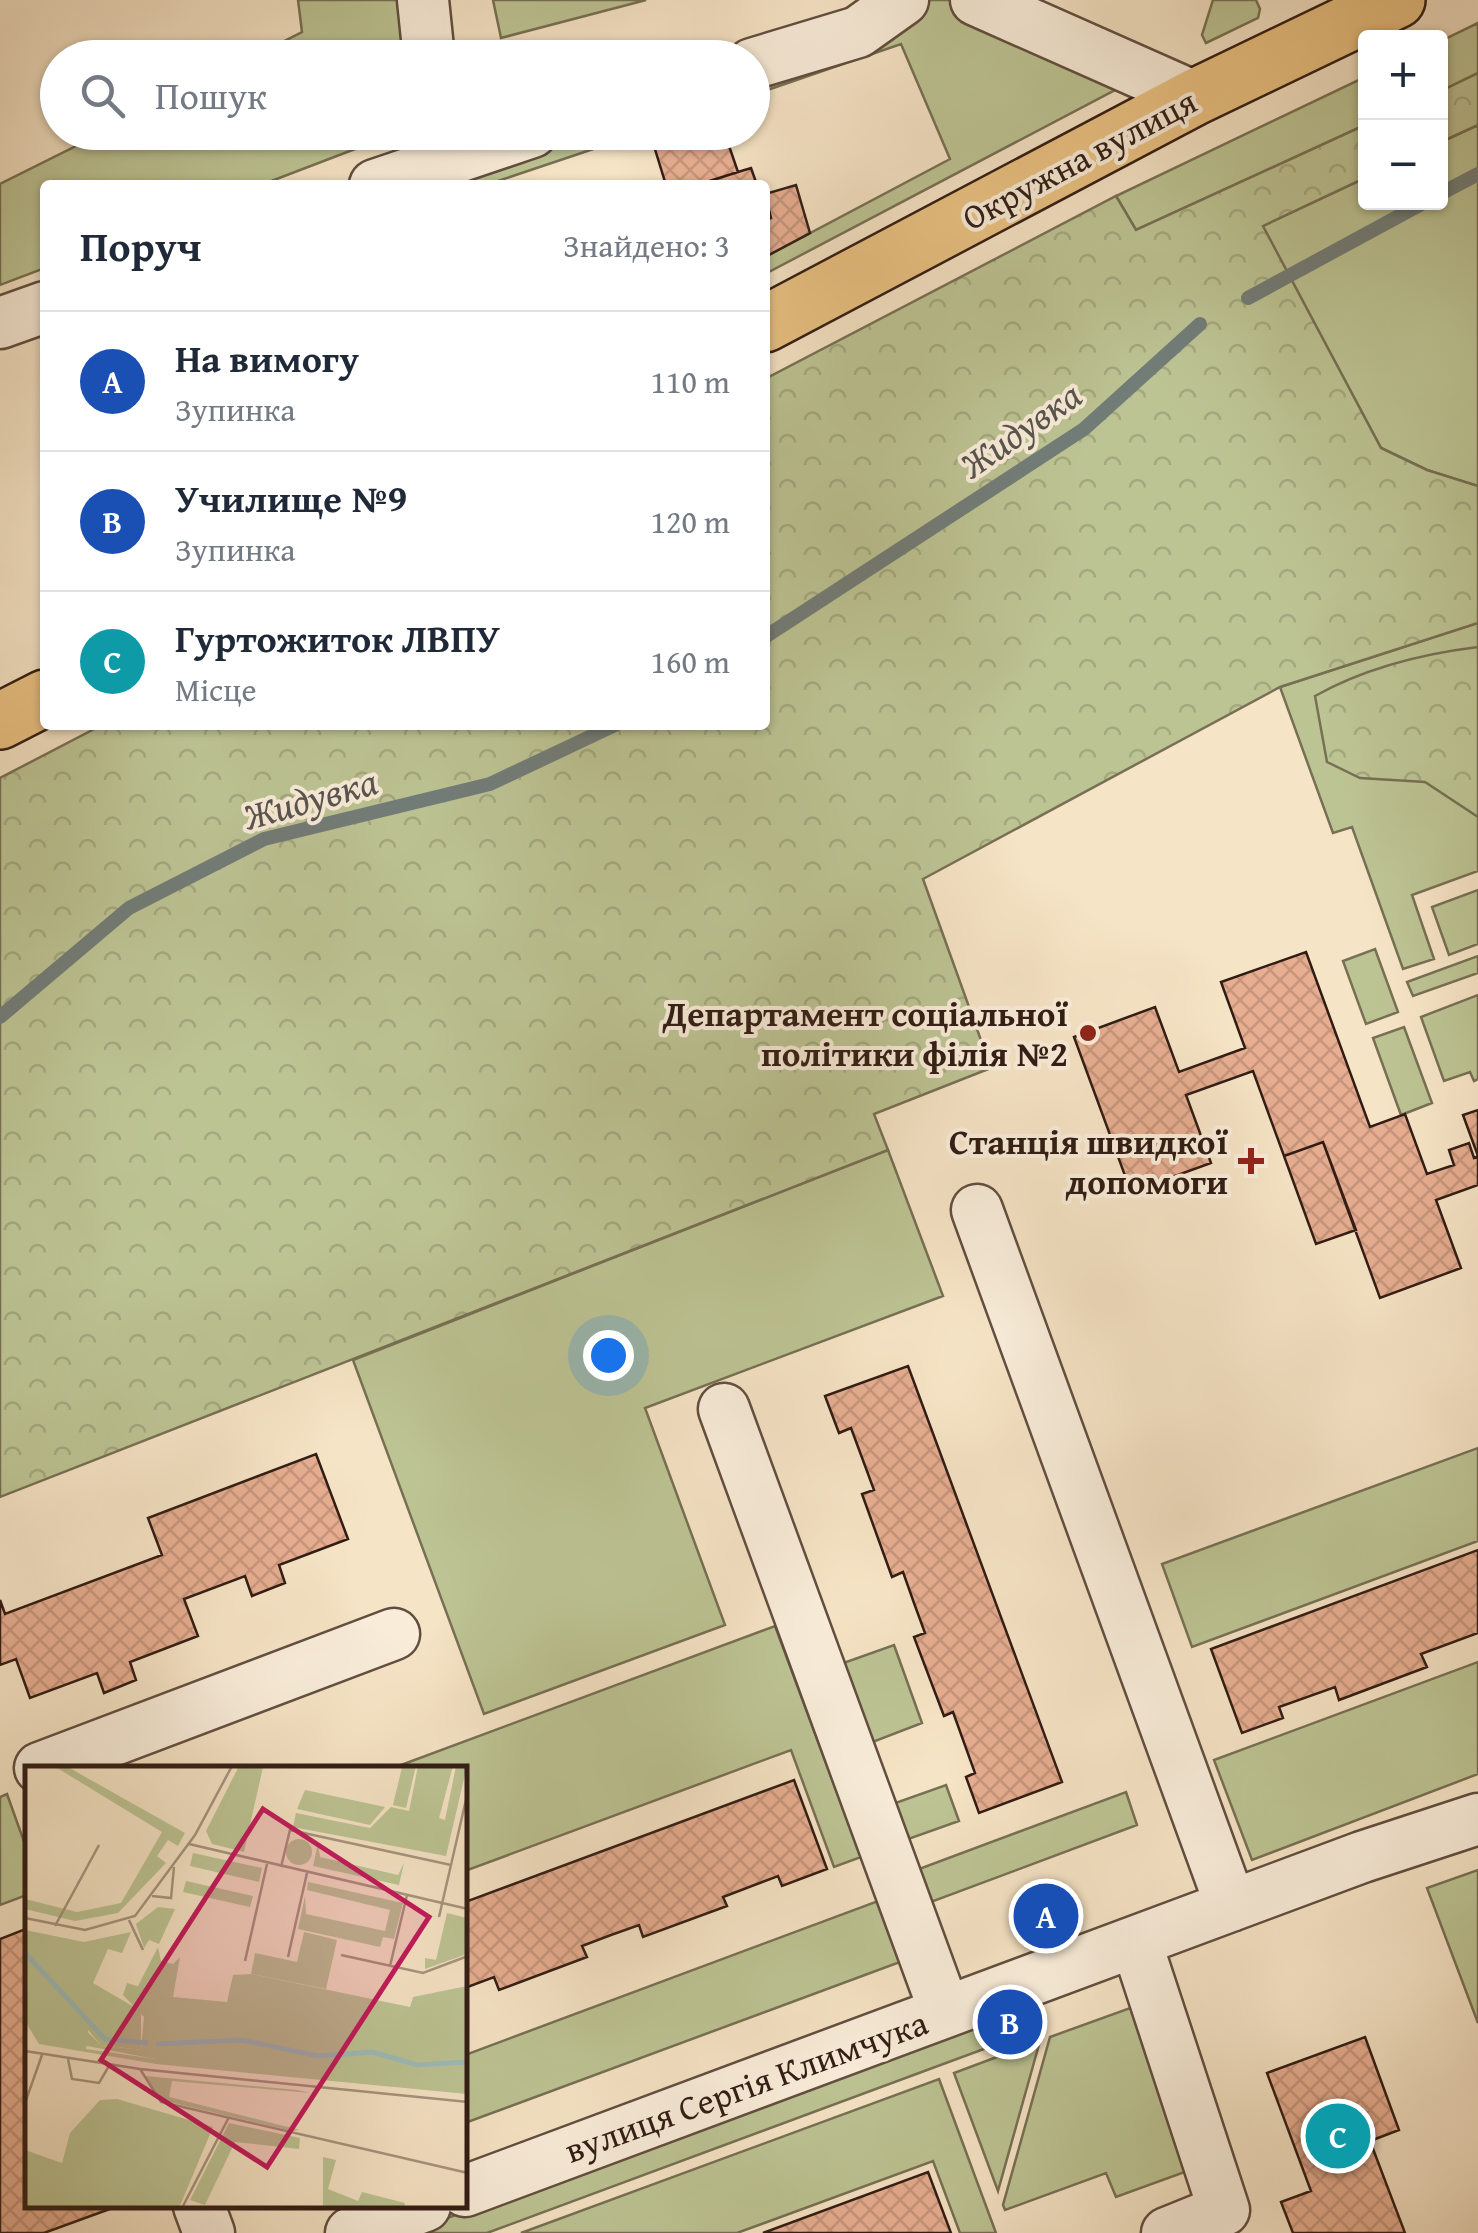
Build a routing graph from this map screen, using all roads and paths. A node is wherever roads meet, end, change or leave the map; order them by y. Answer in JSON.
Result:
{"nodes":[{"id":1,"x":423,"y":0,"type":"edge"},
{"id":2,"x":903,"y":0,"type":"edge"},
{"id":3,"x":976,"y":0,"type":"edge"},
{"id":4,"x":1397,"y":0,"type":"edge"},
{"id":5,"x":426,"y":40,"type":"edge"},
{"id":6,"x":770,"y":59,"type":"edge"},
{"id":7,"x":1196,"y":97,"type":"junction"},
{"id":8,"x":433,"y":150,"type":"edge"},
{"id":9,"x":383,"y":180,"type":"edge"},
{"id":10,"x":40,"y":309,"type":"edge"},
{"id":11,"x":770,"y":321,"type":"edge"},
{"id":12,"x":0,"y":323,"type":"edge"},
{"id":13,"x":40,"y":701,"type":"edge"},
{"id":14,"x":0,"y":721,"type":"edge"},
{"id":15,"x":977,"y":1210,"type":"dead end"},
{"id":16,"x":724,"y":1410,"type":"dead end"},
{"id":17,"x":394,"y":1634,"type":"dead end"},
{"id":18,"x":47,"y":1766,"type":"edge"},
{"id":19,"x":25,"y":1773,"type":"edge"},
{"id":20,"x":0,"y":1783,"type":"edge"},
{"id":21,"x":1478,"y":1819,"type":"edge"},
{"id":22,"x":1231,"y":1906,"type":"junction"},
{"id":23,"x":1136,"y":1942,"type":"junction"},
{"id":24,"x":945,"y":2012,"type":"junction"},
{"id":25,"x":468,"y":2189,"type":"edge"},
{"id":26,"x":201,"y":2208,"type":"edge"},
{"id":27,"x":420,"y":2208,"type":"edge"},
{"id":28,"x":209,"y":2233,"type":"edge"},
{"id":29,"x":351,"y":2233,"type":"edge"},
{"id":30,"x":1167,"y":2233,"type":"edge"}],
"edges":[{"from":1,"to":5,"type":"street"},
{"from":2,"to":6,"type":"street"},
{"from":3,"to":7,"type":"street"},
{"from":4,"to":7,"type":"main road","name":"Окружна вулиця"},
{"from":7,"to":11,"type":"main road","name":"Окружна вулиця"},
{"from":8,"to":9,"type":"street"},
{"from":10,"to":12,"type":"street"},
{"from":13,"to":14,"type":"main road"},
{"from":15,"to":22,"type":"street"},
{"from":16,"to":24,"type":"street"},
{"from":17,"to":18,"type":"street"},
{"from":19,"to":20,"type":"street"},
{"from":21,"to":22,"type":"street","name":"вулиця Сергія Климчука"},
{"from":22,"to":23,"type":"street","name":"вулиця Сергія Климчука"},
{"from":23,"to":24,"type":"street","name":"вулиця Сергія Климчука"},
{"from":23,"to":30,"type":"street"},
{"from":24,"to":25,"type":"street","name":"вулиця Сергія Климчука"},
{"from":26,"to":28,"type":"street"},
{"from":27,"to":29,"type":"street"}]}
